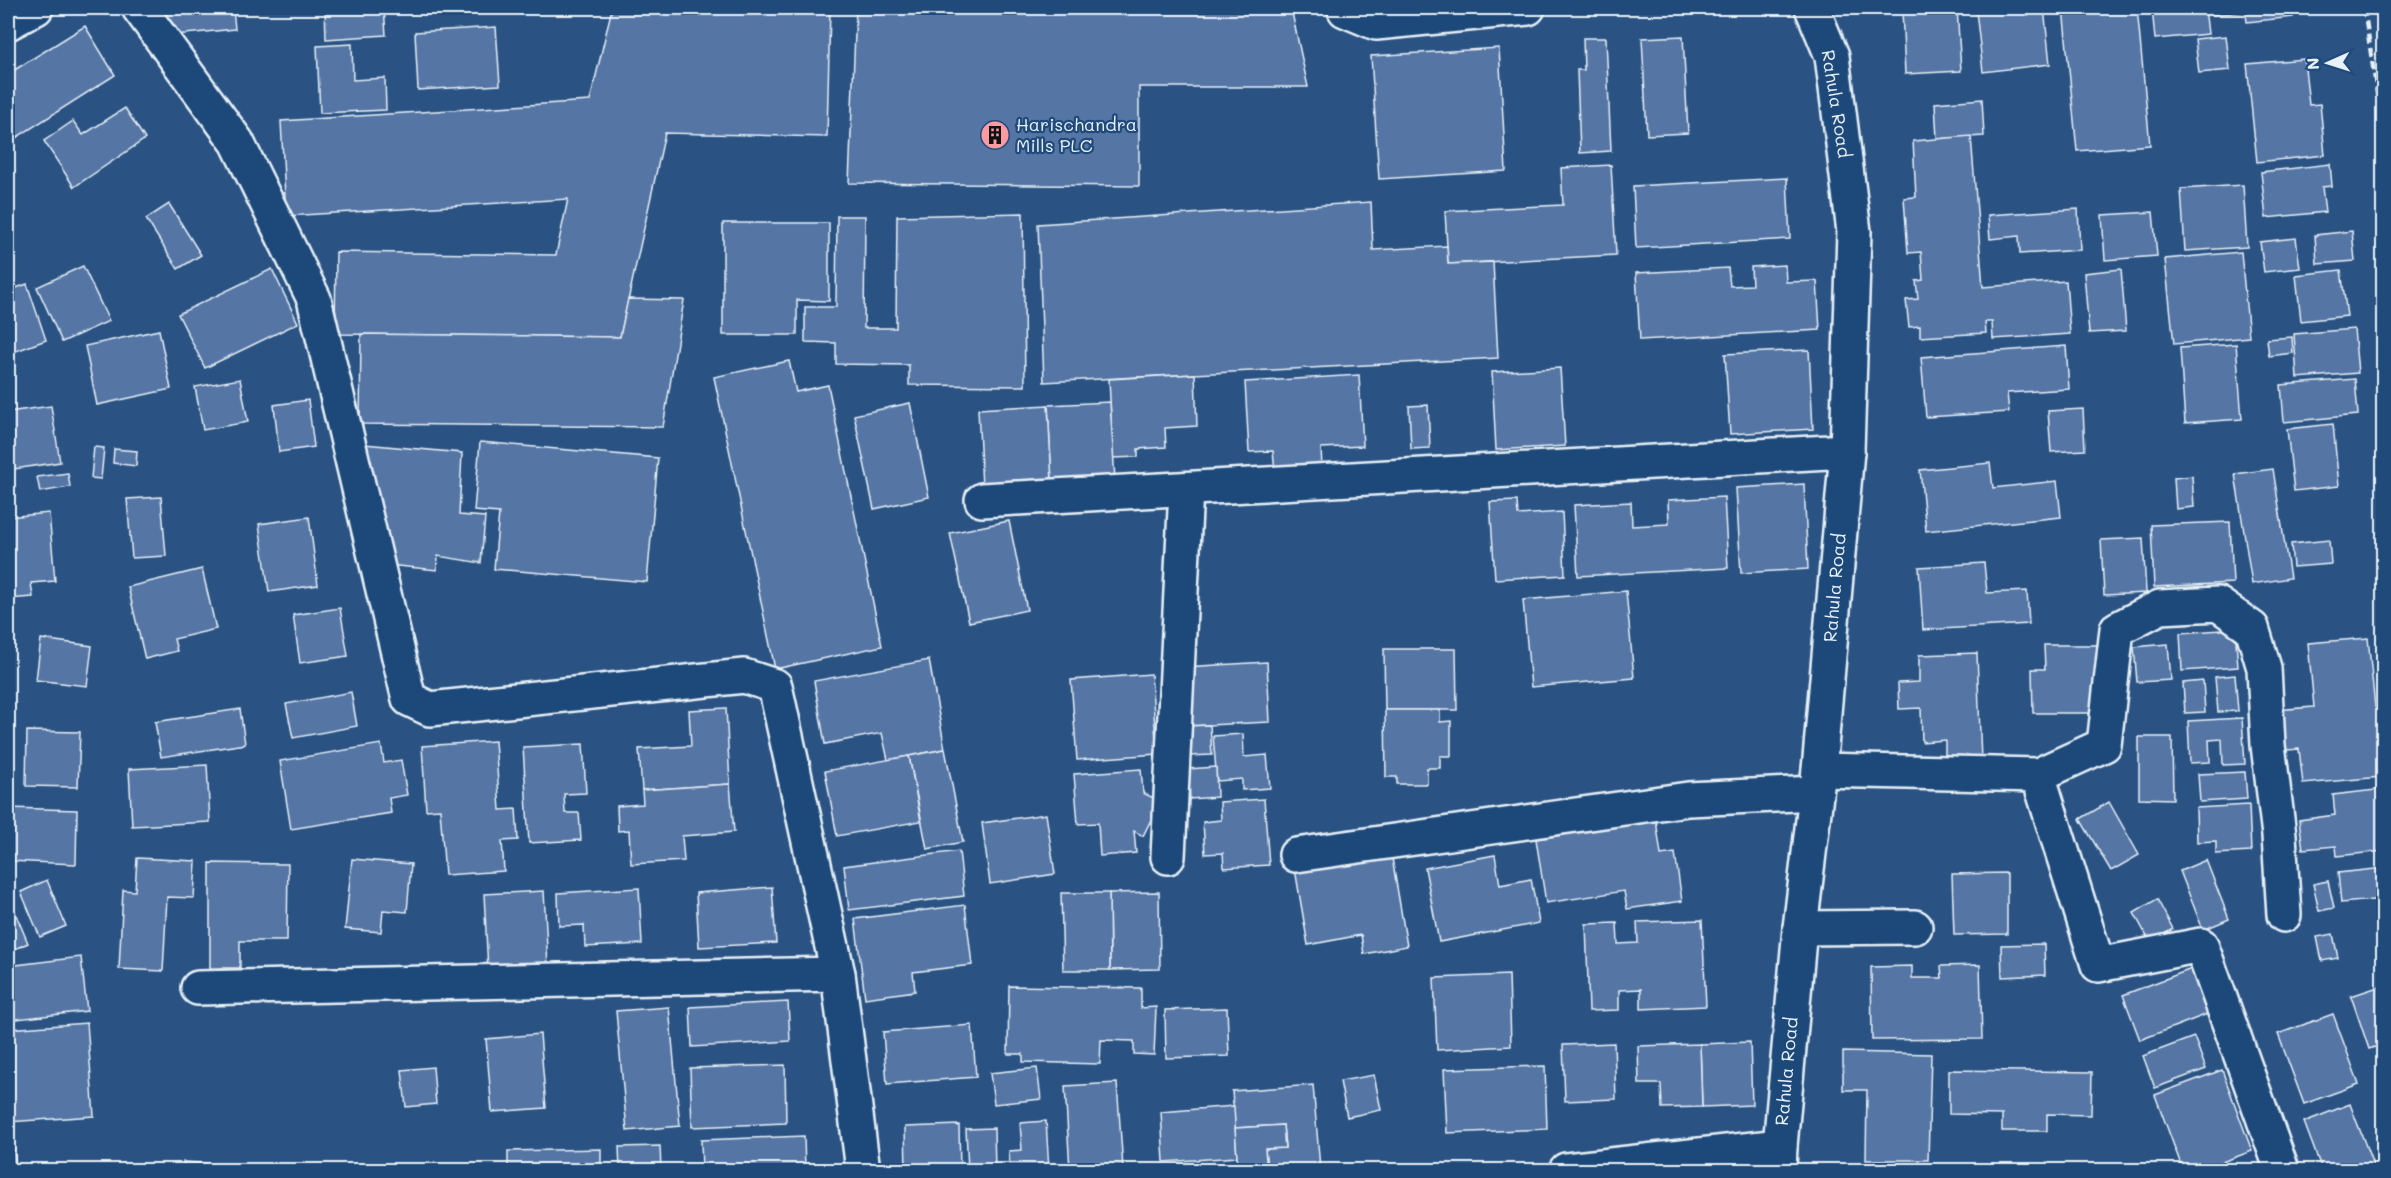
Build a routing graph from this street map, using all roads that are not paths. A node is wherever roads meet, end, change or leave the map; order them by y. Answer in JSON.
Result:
{"nodes":[{"id":1,"x":36,"y":8,"type":"edge"},
{"id":2,"x":139,"y":8,"type":"edge"},
{"id":3,"x":1344,"y":8,"type":"edge"},
{"id":4,"x":1528,"y":8,"type":"edge"},
{"id":5,"x":1812,"y":8,"type":"edge"},
{"id":6,"x":8,"y":23,"type":"edge"},
{"id":7,"x":1847,"y":451,"type":"junction"},
{"id":8,"x":1186,"y":489,"type":"junction"},
{"id":9,"x":982,"y":500,"type":"dead end"},
{"id":10,"x":2038,"y":775,"type":"junction"},
{"id":11,"x":1817,"y":781,"type":"junction"},
{"id":12,"x":1296,"y":855,"type":"dead end"},
{"id":13,"x":1168,"y":857,"type":"dead end"},
{"id":14,"x":2284,"y":915,"type":"dead end"},
{"id":15,"x":1915,"y":927,"type":"dead end"},
{"id":16,"x":1800,"y":928,"type":"junction"},
{"id":17,"x":838,"y":974,"type":"junction"},
{"id":18,"x":198,"y":987,"type":"dead end"},
{"id":19,"x":1779,"y":1158,"type":"edge"},
{"id":20,"x":863,"y":1170,"type":"edge"},
{"id":21,"x":1566,"y":1170,"type":"edge"},
{"id":22,"x":2282,"y":1170,"type":"edge"}],
"edges":[{"from":1,"to":6,"type":"street"},
{"from":2,"to":17,"type":"street"},
{"from":3,"to":4,"type":"street"},
{"from":5,"to":7,"type":"street","name":"Rahula Road"},
{"from":7,"to":8,"type":"street"},
{"from":7,"to":11,"type":"street","name":"Rahula Road"},
{"from":8,"to":9,"type":"street"},
{"from":8,"to":13,"type":"street"},
{"from":10,"to":11,"type":"street"},
{"from":10,"to":14,"type":"street"},
{"from":10,"to":22,"type":"street"},
{"from":11,"to":12,"type":"street"},
{"from":11,"to":16,"type":"street","name":"Rahula Road"},
{"from":15,"to":16,"type":"street"},
{"from":16,"to":19,"type":"street","name":"Rahula Road"},
{"from":17,"to":18,"type":"street"},
{"from":17,"to":20,"type":"street"},
{"from":19,"to":21,"type":"street"}]}
